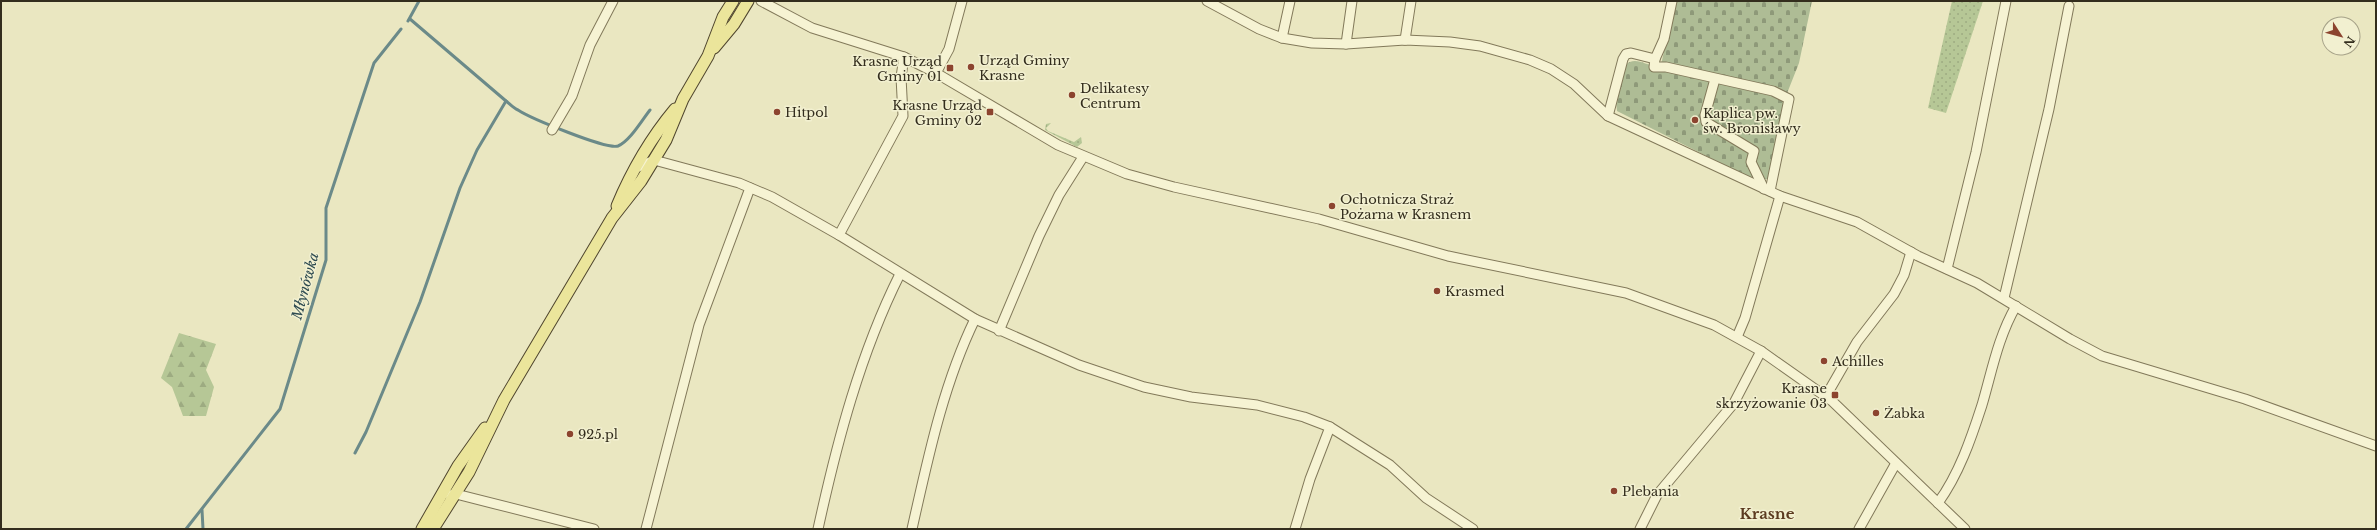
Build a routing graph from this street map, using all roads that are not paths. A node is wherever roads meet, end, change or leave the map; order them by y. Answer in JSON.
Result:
{"nodes":[{"id":1,"x":613,"y":1,"type":"edge"},
{"id":2,"x":748,"y":1,"type":"edge"},
{"id":3,"x":761,"y":1,"type":"edge"},
{"id":4,"x":962,"y":1,"type":"edge"},
{"id":5,"x":1290,"y":1,"type":"edge"},
{"id":6,"x":1352,"y":1,"type":"edge"},
{"id":7,"x":1411,"y":1,"type":"edge"},
{"id":8,"x":1672,"y":1,"type":"edge"},
{"id":9,"x":2006,"y":1,"type":"edge"},
{"id":10,"x":733,"y":2,"type":"edge"},
{"id":11,"x":1211,"y":2,"type":"edge"},
{"id":12,"x":2069,"y":6,"type":"dead end"},
{"id":13,"x":1282,"y":38,"type":"junction"},
{"id":14,"x":1405,"y":40,"type":"junction"},
{"id":15,"x":1346,"y":44,"type":"junction"},
{"id":16,"x":708,"y":56,"type":"junction"},
{"id":17,"x":904,"y":57,"type":"junction"},
{"id":18,"x":1655,"y":59,"type":"junction"},
{"id":19,"x":936,"y":72,"type":"junction"},
{"id":20,"x":1715,"y":79,"type":"junction"},
{"id":21,"x":683,"y":99,"type":"junction"},
{"id":22,"x":1608,"y":116,"type":"junction"},
{"id":23,"x":552,"y":130,"type":"dead end"},
{"id":24,"x":655,"y":134,"type":"junction"},
{"id":25,"x":1083,"y":157,"type":"junction"},
{"id":26,"x":654,"y":160,"type":"junction"},
{"id":27,"x":634,"y":169,"type":"junction"},
{"id":28,"x":750,"y":188,"type":"junction"},
{"id":29,"x":1767,"y":190,"type":"junction"},
{"id":30,"x":1780,"y":196,"type":"junction"},
{"id":31,"x":612,"y":218,"type":"junction"},
{"id":32,"x":839,"y":235,"type":"junction"},
{"id":33,"x":1910,"y":252,"type":"junction"},
{"id":34,"x":1947,"y":269,"type":"junction"},
{"id":35,"x":900,"y":274,"type":"junction"},
{"id":36,"x":2004,"y":298,"type":"junction"},
{"id":37,"x":2016,"y":306,"type":"junction"},
{"id":38,"x":975,"y":319,"type":"junction"},
{"id":39,"x":999,"y":331,"type":"junction"},
{"id":40,"x":1737,"y":336,"type":"junction"},
{"id":41,"x":1761,"y":351,"type":"junction"},
{"id":42,"x":1826,"y":396,"type":"junction"},
{"id":43,"x":504,"y":400,"type":"junction"},
{"id":44,"x":1330,"y":427,"type":"junction"},
{"id":45,"x":2376,"y":446,"type":"edge"},
{"id":46,"x":1896,"y":463,"type":"junction"},
{"id":47,"x":454,"y":471,"type":"junction"},
{"id":48,"x":456,"y":494,"type":"junction"},
{"id":49,"x":438,"y":499,"type":"junction"},
{"id":50,"x":1938,"y":503,"type":"junction"},
{"id":51,"x":581,"y":528,"type":"edge"},
{"id":52,"x":422,"y":529,"type":"edge"},
{"id":53,"x":433,"y":529,"type":"edge"},
{"id":54,"x":594,"y":529,"type":"edge"},
{"id":55,"x":646,"y":529,"type":"edge"},
{"id":56,"x":818,"y":529,"type":"edge"},
{"id":57,"x":912,"y":529,"type":"edge"},
{"id":58,"x":1295,"y":529,"type":"edge"},
{"id":59,"x":1472,"y":529,"type":"edge"},
{"id":60,"x":1640,"y":529,"type":"edge"},
{"id":61,"x":1859,"y":529,"type":"edge"},
{"id":62,"x":1965,"y":529,"type":"edge"}],
"edges":[{"from":1,"to":23,"type":"street"},
{"from":2,"to":16,"type":"main road"},
{"from":3,"to":17,"type":"street"},
{"from":4,"to":19,"type":"street"},
{"from":5,"to":13,"type":"street"},
{"from":6,"to":15,"type":"street"},
{"from":7,"to":14,"type":"street"},
{"from":8,"to":18,"type":"street"},
{"from":9,"to":34,"type":"street"},
{"from":10,"to":16,"type":"main road"},
{"from":11,"to":13,"type":"street"},
{"from":12,"to":36,"type":"street"},
{"from":13,"to":15,"type":"street"},
{"from":14,"to":15,"type":"street"},
{"from":14,"to":22,"type":"street"},
{"from":16,"to":21,"type":"main road"},
{"from":17,"to":19,"type":"street"},
{"from":17,"to":32,"type":"street"},
{"from":18,"to":20,"type":"street"},
{"from":18,"to":22,"type":"street"},
{"from":19,"to":25,"type":"street"},
{"from":20,"to":29,"type":"street"},
{"from":20,"to":29,"type":"street"},
{"from":21,"to":24,"type":"main road"},
{"from":21,"to":26,"type":"main road"},
{"from":22,"to":29,"type":"street"},
{"from":24,"to":26,"type":"street"},
{"from":24,"to":27,"type":"main road"},
{"from":25,"to":39,"type":"street"},
{"from":25,"to":40,"type":"street"},
{"from":26,"to":27,"type":"street"},
{"from":26,"to":28,"type":"street"},
{"from":26,"to":31,"type":"main road"},
{"from":27,"to":31,"type":"main road"},
{"from":28,"to":32,"type":"street"},
{"from":28,"to":55,"type":"street"},
{"from":29,"to":30,"type":"street"},
{"from":30,"to":33,"type":"street"},
{"from":30,"to":40,"type":"street"},
{"from":31,"to":43,"type":"main road"},
{"from":32,"to":35,"type":"street"},
{"from":33,"to":34,"type":"street"},
{"from":33,"to":42,"type":"street"},
{"from":34,"to":36,"type":"street"},
{"from":35,"to":38,"type":"street"},
{"from":35,"to":56,"type":"street"},
{"from":36,"to":37,"type":"street"},
{"from":37,"to":45,"type":"street"},
{"from":37,"to":50,"type":"street"},
{"from":38,"to":39,"type":"street"},
{"from":38,"to":57,"type":"street"},
{"from":39,"to":44,"type":"street"},
{"from":40,"to":41,"type":"street"},
{"from":41,"to":42,"type":"street"},
{"from":41,"to":60,"type":"street"},
{"from":42,"to":46,"type":"street"},
{"from":43,"to":47,"type":"main road"},
{"from":43,"to":48,"type":"main road"},
{"from":44,"to":58,"type":"street"},
{"from":44,"to":59,"type":"street"},
{"from":46,"to":50,"type":"street"},
{"from":46,"to":61,"type":"street"},
{"from":47,"to":48,"type":"street"},
{"from":47,"to":49,"type":"main road"},
{"from":48,"to":49,"type":"street"},
{"from":48,"to":51,"type":"street"},
{"from":48,"to":53,"type":"main road"},
{"from":49,"to":52,"type":"main road"},
{"from":50,"to":62,"type":"street"},
{"from":51,"to":54,"type":"street"}]}
